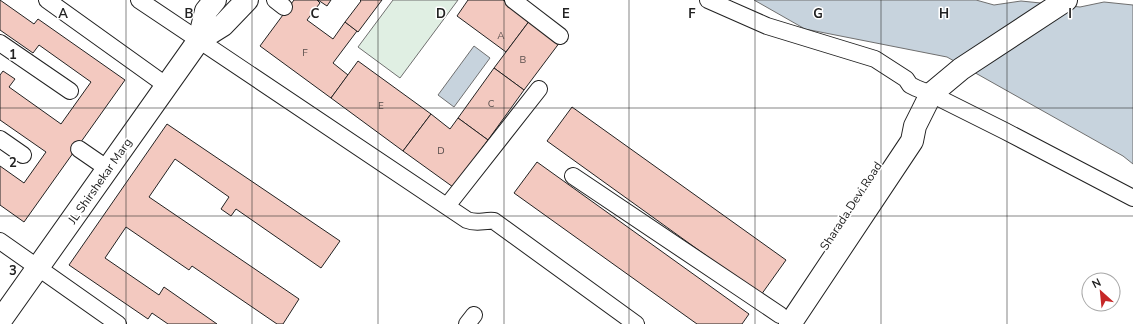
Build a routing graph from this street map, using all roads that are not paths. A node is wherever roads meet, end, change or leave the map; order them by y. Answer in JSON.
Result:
{"nodes":[{"id":1,"x":47,"y":0,"type":"edge"},
{"id":2,"x":139,"y":0,"type":"edge"},
{"id":3,"x":216,"y":0,"type":"edge"},
{"id":4,"x":247,"y":0,"type":"edge"},
{"id":5,"x":513,"y":0,"type":"edge"},
{"id":6,"x":708,"y":0,"type":"edge"},
{"id":7,"x":1066,"y":0,"type":"edge"},
{"id":8,"x":560,"y":36,"type":"dead end"},
{"id":9,"x":199,"y":40,"type":"junction"},
{"id":10,"x":0,"y":43,"type":"edge"},
{"id":11,"x":167,"y":86,"type":"junction"},
{"id":12,"x":539,"y":89,"type":"dead end"},
{"id":13,"x":70,"y":91,"type":"dead end"},
{"id":14,"x":931,"y":94,"type":"junction"},
{"id":15,"x":0,"y":139,"type":"edge"},
{"id":16,"x":79,"y":149,"type":"dead end"},
{"id":17,"x":23,"y":155,"type":"dead end"},
{"id":18,"x":108,"y":169,"type":"junction"},
{"id":19,"x":574,"y":176,"type":"dead end"},
{"id":20,"x":1133,"y":198,"type":"edge"},
{"id":21,"x":447,"y":206,"type":"junction"},
{"id":22,"x":0,"y":241,"type":"edge"},
{"id":23,"x":39,"y":268,"type":"junction"},
{"id":24,"x":0,"y":321,"type":"edge"},
{"id":25,"x":781,"y":321,"type":"edge"},
{"id":26,"x":118,"y":324,"type":"edge"},
{"id":27,"x":636,"y":324,"type":"edge"}],
"edges":[{"from":1,"to":11,"type":"street"},
{"from":2,"to":9,"type":"street"},
{"from":3,"to":9,"type":"street"},
{"from":4,"to":9,"type":"street"},
{"from":5,"to":8,"type":"street"},
{"from":6,"to":14,"type":"street"},
{"from":7,"to":14,"type":"street"},
{"from":9,"to":11,"type":"street","name":"JL Shirshekar Marg"},
{"from":9,"to":21,"type":"street"},
{"from":10,"to":13,"type":"street"},
{"from":11,"to":18,"type":"street","name":"JL Shirshekar Marg"},
{"from":12,"to":21,"type":"street"},
{"from":14,"to":20,"type":"street"},
{"from":14,"to":25,"type":"street","name":"Sharada Devi Road"},
{"from":15,"to":17,"type":"street"},
{"from":16,"to":18,"type":"street"},
{"from":18,"to":23,"type":"street","name":"JL Shirshekar Marg"},
{"from":19,"to":25,"type":"street"},
{"from":21,"to":27,"type":"street"},
{"from":22,"to":23,"type":"street"},
{"from":23,"to":24,"type":"street","name":"JL Shirshekar Marg"},
{"from":23,"to":26,"type":"street"}]}
